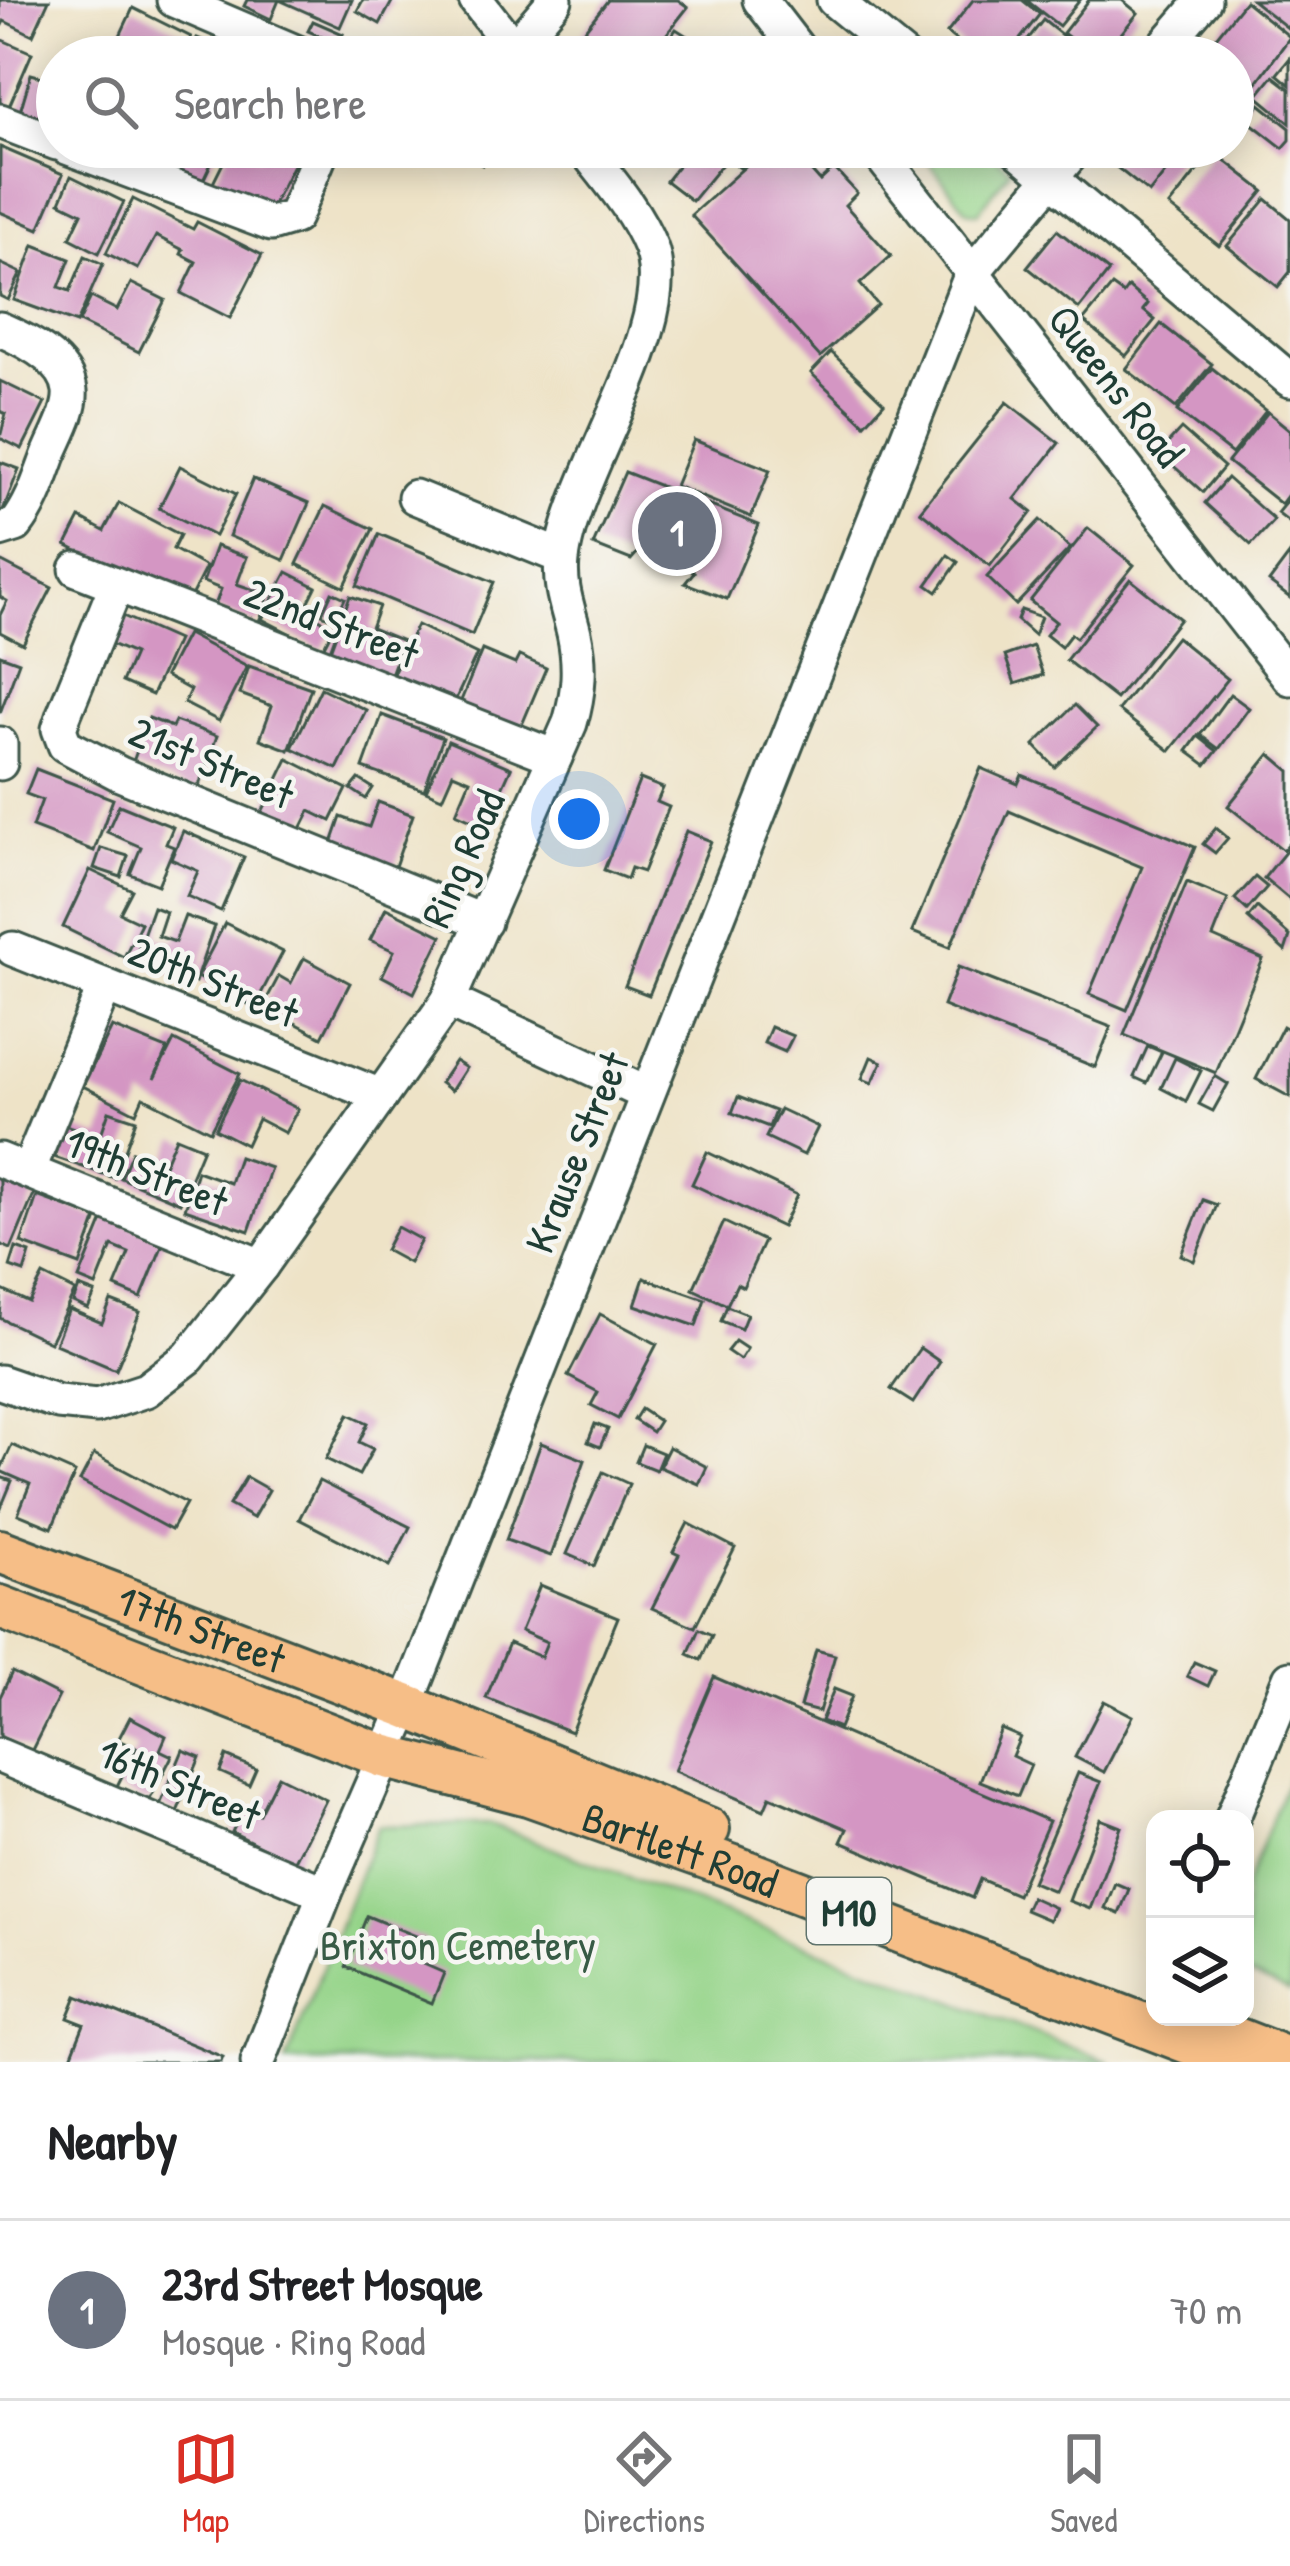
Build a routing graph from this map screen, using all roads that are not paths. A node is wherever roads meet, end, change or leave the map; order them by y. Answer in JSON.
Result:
{"nodes":[{"id":1,"x":175,"y":0,"type":"edge"},
{"id":2,"x":476,"y":0,"type":"edge"},
{"id":3,"x":556,"y":0,"type":"edge"},
{"id":4,"x":760,"y":0,"type":"edge"},
{"id":5,"x":833,"y":0,"type":"edge"},
{"id":6,"x":1204,"y":0,"type":"edge"},
{"id":7,"x":258,"y":36,"type":"edge"},
{"id":8,"x":504,"y":36,"type":"edge"},
{"id":9,"x":529,"y":36,"type":"edge"},
{"id":10,"x":788,"y":36,"type":"edge"},
{"id":11,"x":878,"y":36,"type":"edge"},
{"id":12,"x":1173,"y":36,"type":"edge"},
{"id":13,"x":0,"y":121,"type":"edge"},
{"id":14,"x":36,"y":135,"type":"edge"},
{"id":15,"x":123,"y":168,"type":"edge"},
{"id":16,"x":314,"y":168,"type":"edge"},
{"id":17,"x":599,"y":168,"type":"edge"},
{"id":18,"x":890,"y":168,"type":"edge"},
{"id":19,"x":1040,"y":168,"type":"edge"},
{"id":20,"x":1059,"y":168,"type":"edge"},
{"id":21,"x":1051,"y":177,"type":"junction"},
{"id":22,"x":972,"y":273,"type":"junction"},
{"id":23,"x":0,"y":329,"type":"edge"},
{"id":24,"x":1290,"y":380,"type":"edge"},
{"id":25,"x":415,"y":497,"type":"dead end"},
{"id":26,"x":0,"y":530,"type":"edge"},
{"id":27,"x":562,"y":557,"type":"junction"},
{"id":28,"x":77,"y":569,"type":"dead end"},
{"id":29,"x":116,"y":586,"type":"junction"},
{"id":30,"x":1289,"y":673,"type":"edge"},
{"id":31,"x":555,"y":757,"type":"junction"},
{"id":32,"x":484,"y":922,"type":"junction"},
{"id":33,"x":13,"y":949,"type":"dead end"},
{"id":34,"x":105,"y":986,"type":"junction"},
{"id":35,"x":448,"y":1001,"type":"junction"},
{"id":36,"x":647,"y":1094,"type":"junction"},
{"id":37,"x":381,"y":1096,"type":"junction"},
{"id":38,"x":14,"y":1166,"type":"edge"},
{"id":39,"x":261,"y":1266,"type":"junction"},
{"id":40,"x":0,"y":1382,"type":"edge"},
{"id":41,"x":0,"y":1551,"type":"edge"},
{"id":42,"x":0,"y":1607,"type":"edge"},
{"id":43,"x":1290,"y":1678,"type":"edge"},
{"id":44,"x":406,"y":1706,"type":"junction"},
{"id":45,"x":383,"y":1756,"type":"junction"},
{"id":46,"x":1,"y":1758,"type":"edge"},
{"id":47,"x":1236,"y":1810,"type":"edge"},
{"id":48,"x":325,"y":1893,"type":"junction"},
{"id":49,"x":1146,"y":2009,"type":"edge"},
{"id":50,"x":1146,"y":2009,"type":"edge"},
{"id":51,"x":1179,"y":2026,"type":"edge"},
{"id":52,"x":1193,"y":2026,"type":"edge"},
{"id":53,"x":1290,"y":2060,"type":"edge"},
{"id":54,"x":258,"y":2062,"type":"edge"},
{"id":55,"x":1240,"y":2062,"type":"edge"}],
"edges":[{"from":1,"to":7,"type":"street"},
{"from":2,"to":8,"type":"street"},
{"from":3,"to":9,"type":"street"},
{"from":4,"to":10,"type":"street"},
{"from":5,"to":11,"type":"street"},
{"from":6,"to":12,"type":"street"},
{"from":13,"to":14,"type":"street"},
{"from":15,"to":16,"type":"street"},
{"from":17,"to":27,"type":"street","name":"Ring Road"},
{"from":18,"to":22,"type":"street","name":"Queens Road"},
{"from":19,"to":21,"type":"street"},
{"from":20,"to":21,"type":"street","name":"Krause Street"},
{"from":21,"to":22,"type":"street","name":"Krause Street"},
{"from":21,"to":24,"type":"street"},
{"from":22,"to":30,"type":"street","name":"Queens Road"},
{"from":22,"to":36,"type":"street","name":"Krause Street"},
{"from":23,"to":26,"type":"street"},
{"from":25,"to":27,"type":"street"},
{"from":27,"to":31,"type":"street","name":"Ring Road"},
{"from":28,"to":29,"type":"street","name":"22nd Street"},
{"from":29,"to":31,"type":"street","name":"22nd Street"},
{"from":29,"to":32,"type":"street","name":"21st Street"},
{"from":31,"to":32,"type":"street","name":"Ring Road"},
{"from":32,"to":35,"type":"street","name":"Ring Road"},
{"from":33,"to":34,"type":"street","name":"20th Street"},
{"from":34,"to":37,"type":"street","name":"20th Street"},
{"from":34,"to":38,"type":"street"},
{"from":35,"to":36,"type":"street"},
{"from":35,"to":37,"type":"street","name":"Ring Road"},
{"from":36,"to":44,"type":"street","name":"Krause Street"},
{"from":37,"to":39,"type":"street","name":"Ring Road"},
{"from":38,"to":39,"type":"street","name":"19th Street"},
{"from":39,"to":40,"type":"street","name":"Ring Road"},
{"from":41,"to":44,"type":"main road","name":"17th Street","number":"M10"},
{"from":42,"to":45,"type":"main road","name":"17th Street","number":"M10"},
{"from":43,"to":47,"type":"street"},
{"from":44,"to":45,"type":"street","name":"Krause Street"},
{"from":44,"to":49,"type":"main road","name":"Bartlett Road","number":"M10"},
{"from":45,"to":48,"type":"street","name":"Krause Street"},
{"from":45,"to":50,"type":"main road","name":"Bartlett Road","number":"M10"},
{"from":46,"to":48,"type":"street","name":"16th Street"},
{"from":48,"to":54,"type":"street","name":"Krause Street"},
{"from":51,"to":55,"type":"main road","name":"Bartlett Road","number":"M10"},
{"from":52,"to":53,"type":"main road","name":"Bartlett Road","number":"M10"}]}
